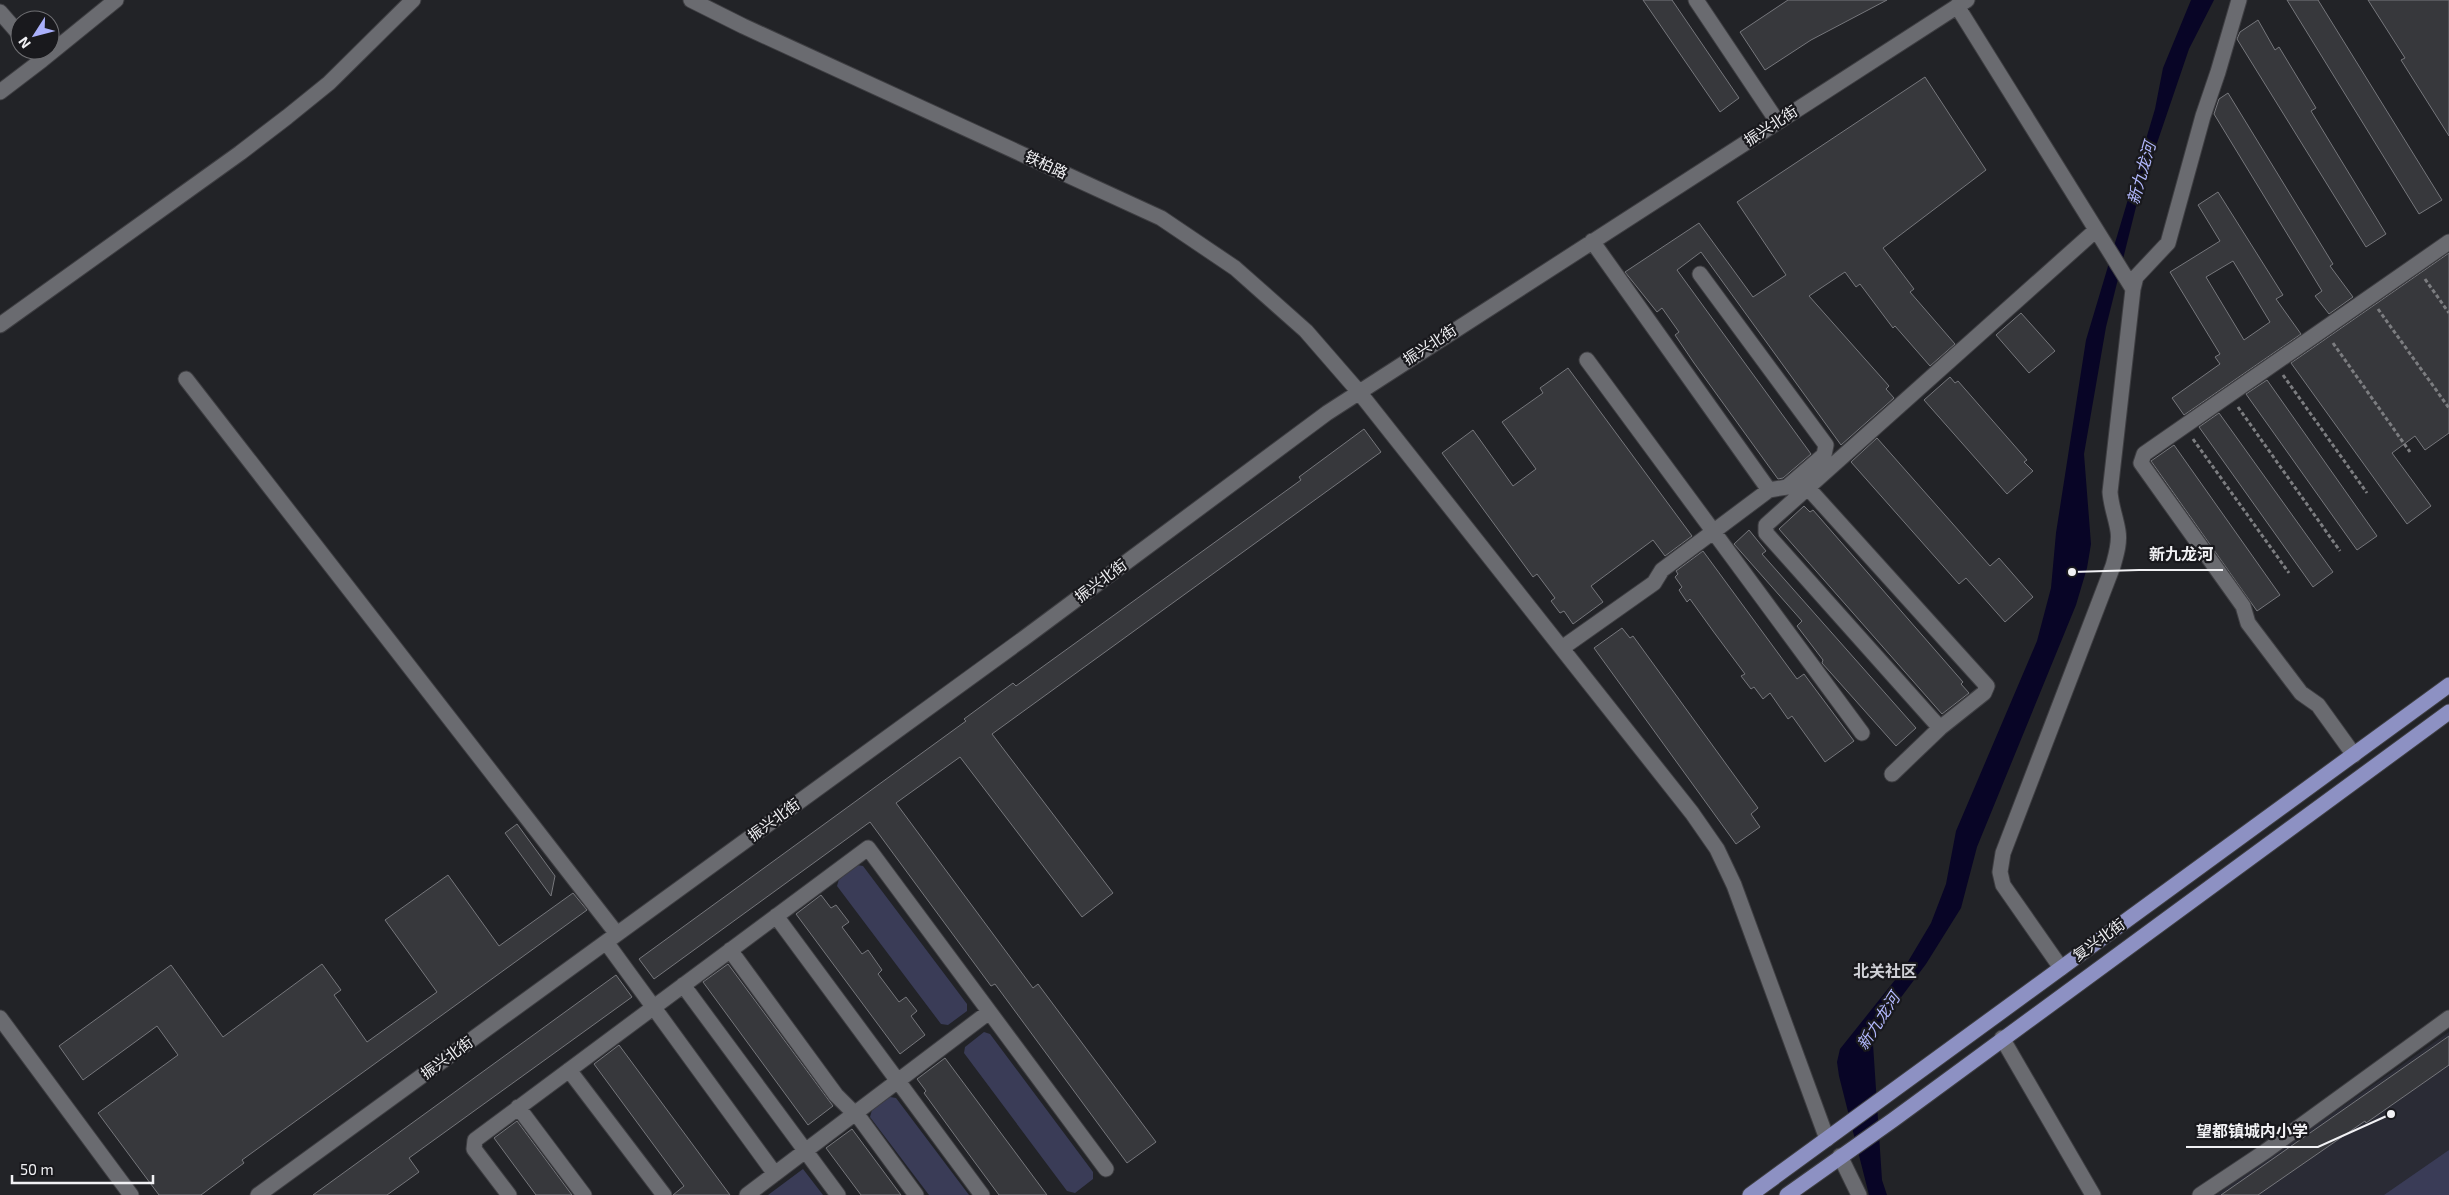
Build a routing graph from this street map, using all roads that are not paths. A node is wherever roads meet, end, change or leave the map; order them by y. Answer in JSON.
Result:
{"nodes":[{"id":1,"x":116,"y":0,"type":"edge"},
{"id":2,"x":413,"y":0,"type":"edge"},
{"id":3,"x":691,"y":0,"type":"edge"},
{"id":4,"x":1696,"y":0,"type":"edge"},
{"id":5,"x":2239,"y":0,"type":"edge"},
{"id":6,"x":1962,"y":3,"type":"edge"},
{"id":7,"x":0,"y":12,"type":"edge"},
{"id":8,"x":10,"y":24,"type":"edge"},
{"id":9,"x":60,"y":39,"type":"edge"},
{"id":10,"x":33,"y":60,"type":"edge"},
{"id":11,"x":0,"y":92,"type":"edge"},
{"id":12,"x":1778,"y":121,"type":"junction"},
{"id":13,"x":2100,"y":236,"type":"junction"},
{"id":14,"x":1592,"y":241,"type":"junction"},
{"id":15,"x":2449,"y":242,"type":"edge"},
{"id":16,"x":1700,"y":274,"type":"dead end"},
{"id":17,"x":2130,"y":284,"type":"junction"},
{"id":18,"x":0,"y":325,"type":"edge"},
{"id":19,"x":1587,"y":360,"type":"dead end"},
{"id":20,"x":186,"y":379,"type":"dead end"},
{"id":21,"x":1359,"y":392,"type":"junction"},
{"id":22,"x":1808,"y":488,"type":"junction"},
{"id":23,"x":1769,"y":490,"type":"junction"},
{"id":24,"x":1713,"y":531,"type":"junction"},
{"id":25,"x":1562,"y":648,"type":"junction"},
{"id":26,"x":2449,"y":685,"type":"edge"},
{"id":27,"x":2449,"y":712,"type":"edge"},
{"id":28,"x":1940,"y":728,"type":"junction"},
{"id":29,"x":1862,"y":733,"type":"dead end"},
{"id":30,"x":2354,"y":755,"type":"junction"},
{"id":31,"x":1892,"y":774,"type":"dead end"},
{"id":32,"x":776,"y":916,"type":"junction"},
{"id":33,"x":612,"y":938,"type":"junction"},
{"id":34,"x":730,"y":950,"type":"junction"},
{"id":35,"x":2061,"y":968,"type":"junction"},
{"id":36,"x":683,"y":985,"type":"junction"},
{"id":37,"x":653,"y":1007,"type":"junction"},
{"id":38,"x":989,"y":1012,"type":"junction"},
{"id":39,"x":0,"y":1018,"type":"edge"},
{"id":40,"x":2449,"y":1018,"type":"edge"},
{"id":41,"x":2002,"y":1038,"type":"junction"},
{"id":42,"x":569,"y":1070,"type":"junction"},
{"id":43,"x":898,"y":1081,"type":"junction"},
{"id":44,"x":518,"y":1107,"type":"junction"},
{"id":45,"x":854,"y":1114,"type":"junction"},
{"id":46,"x":1833,"y":1135,"type":"junction"},
{"id":47,"x":805,"y":1151,"type":"junction"},
{"id":48,"x":1845,"y":1153,"type":"junction"},
{"id":49,"x":1106,"y":1169,"type":"dead end"},
{"id":50,"x":775,"y":1174,"type":"junction"},
{"id":51,"x":131,"y":1195,"type":"edge"},
{"id":52,"x":258,"y":1195,"type":"edge"},
{"id":53,"x":509,"y":1195,"type":"edge"},
{"id":54,"x":584,"y":1195,"type":"edge"},
{"id":55,"x":664,"y":1195,"type":"edge"},
{"id":56,"x":748,"y":1195,"type":"edge"},
{"id":57,"x":838,"y":1195,"type":"edge"},
{"id":58,"x":916,"y":1195,"type":"edge"},
{"id":59,"x":982,"y":1195,"type":"edge"},
{"id":60,"x":1750,"y":1195,"type":"edge"},
{"id":61,"x":1787,"y":1195,"type":"edge"},
{"id":62,"x":1859,"y":1195,"type":"edge"},
{"id":63,"x":2093,"y":1195,"type":"edge"},
{"id":64,"x":2200,"y":1195,"type":"edge"}],
"edges":[{"from":1,"to":9,"type":"street"},
{"from":2,"to":18,"type":"street"},
{"from":3,"to":21,"type":"street","name":"铁柏路"},
{"from":4,"to":12,"type":"street"},
{"from":5,"to":17,"type":"street"},
{"from":6,"to":12,"type":"street","name":"振兴北街"},
{"from":6,"to":13,"type":"street"},
{"from":7,"to":8,"type":"street"},
{"from":10,"to":11,"type":"street"},
{"from":12,"to":14,"type":"street","name":"振兴北街"},
{"from":13,"to":17,"type":"street"},
{"from":13,"to":22,"type":"street"},
{"from":14,"to":21,"type":"street","name":"振兴北街"},
{"from":14,"to":23,"type":"street"},
{"from":15,"to":30,"type":"street"},
{"from":16,"to":23,"type":"street"},
{"from":17,"to":35,"type":"street"},
{"from":19,"to":24,"type":"street"},
{"from":20,"to":33,"type":"street"},
{"from":21,"to":25,"type":"street","name":"铁柏路"},
{"from":21,"to":33,"type":"street","name":"振兴北街"},
{"from":22,"to":28,"type":"street"},
{"from":22,"to":28,"type":"street"},
{"from":23,"to":24,"type":"street"},
{"from":24,"to":25,"type":"street"},
{"from":24,"to":29,"type":"street"},
{"from":25,"to":46,"type":"street","name":"铁柏路"},
{"from":26,"to":30,"type":"main road","name":"复兴北街"},
{"from":27,"to":41,"type":"main road","name":"复兴北街"},
{"from":28,"to":31,"type":"street"},
{"from":30,"to":35,"type":"main road","name":"复兴北街"},
{"from":32,"to":34,"type":"street"},
{"from":32,"to":38,"type":"street"},
{"from":32,"to":43,"type":"street"},
{"from":33,"to":37,"type":"street"},
{"from":33,"to":52,"type":"street","name":"振兴北街"},
{"from":34,"to":36,"type":"street"},
{"from":34,"to":45,"type":"street"},
{"from":35,"to":46,"type":"main road","name":"复兴北街"},
{"from":36,"to":37,"type":"street"},
{"from":36,"to":47,"type":"street"},
{"from":37,"to":42,"type":"street"},
{"from":37,"to":50,"type":"street"},
{"from":38,"to":43,"type":"street"},
{"from":38,"to":49,"type":"street"},
{"from":39,"to":51,"type":"street"},
{"from":40,"to":64,"type":"street"},
{"from":41,"to":48,"type":"main road","name":"复兴北街"},
{"from":41,"to":63,"type":"street"},
{"from":42,"to":44,"type":"street"},
{"from":42,"to":55,"type":"street"},
{"from":43,"to":45,"type":"street"},
{"from":43,"to":59,"type":"street"},
{"from":44,"to":53,"type":"street"},
{"from":44,"to":54,"type":"street"},
{"from":45,"to":47,"type":"street"},
{"from":45,"to":58,"type":"street"},
{"from":46,"to":60,"type":"main road","name":"复兴北街"},
{"from":47,"to":50,"type":"street"},
{"from":47,"to":57,"type":"street"},
{"from":48,"to":61,"type":"main road","name":"复兴北街"},
{"from":48,"to":62,"type":"street"},
{"from":50,"to":56,"type":"street"}]}
